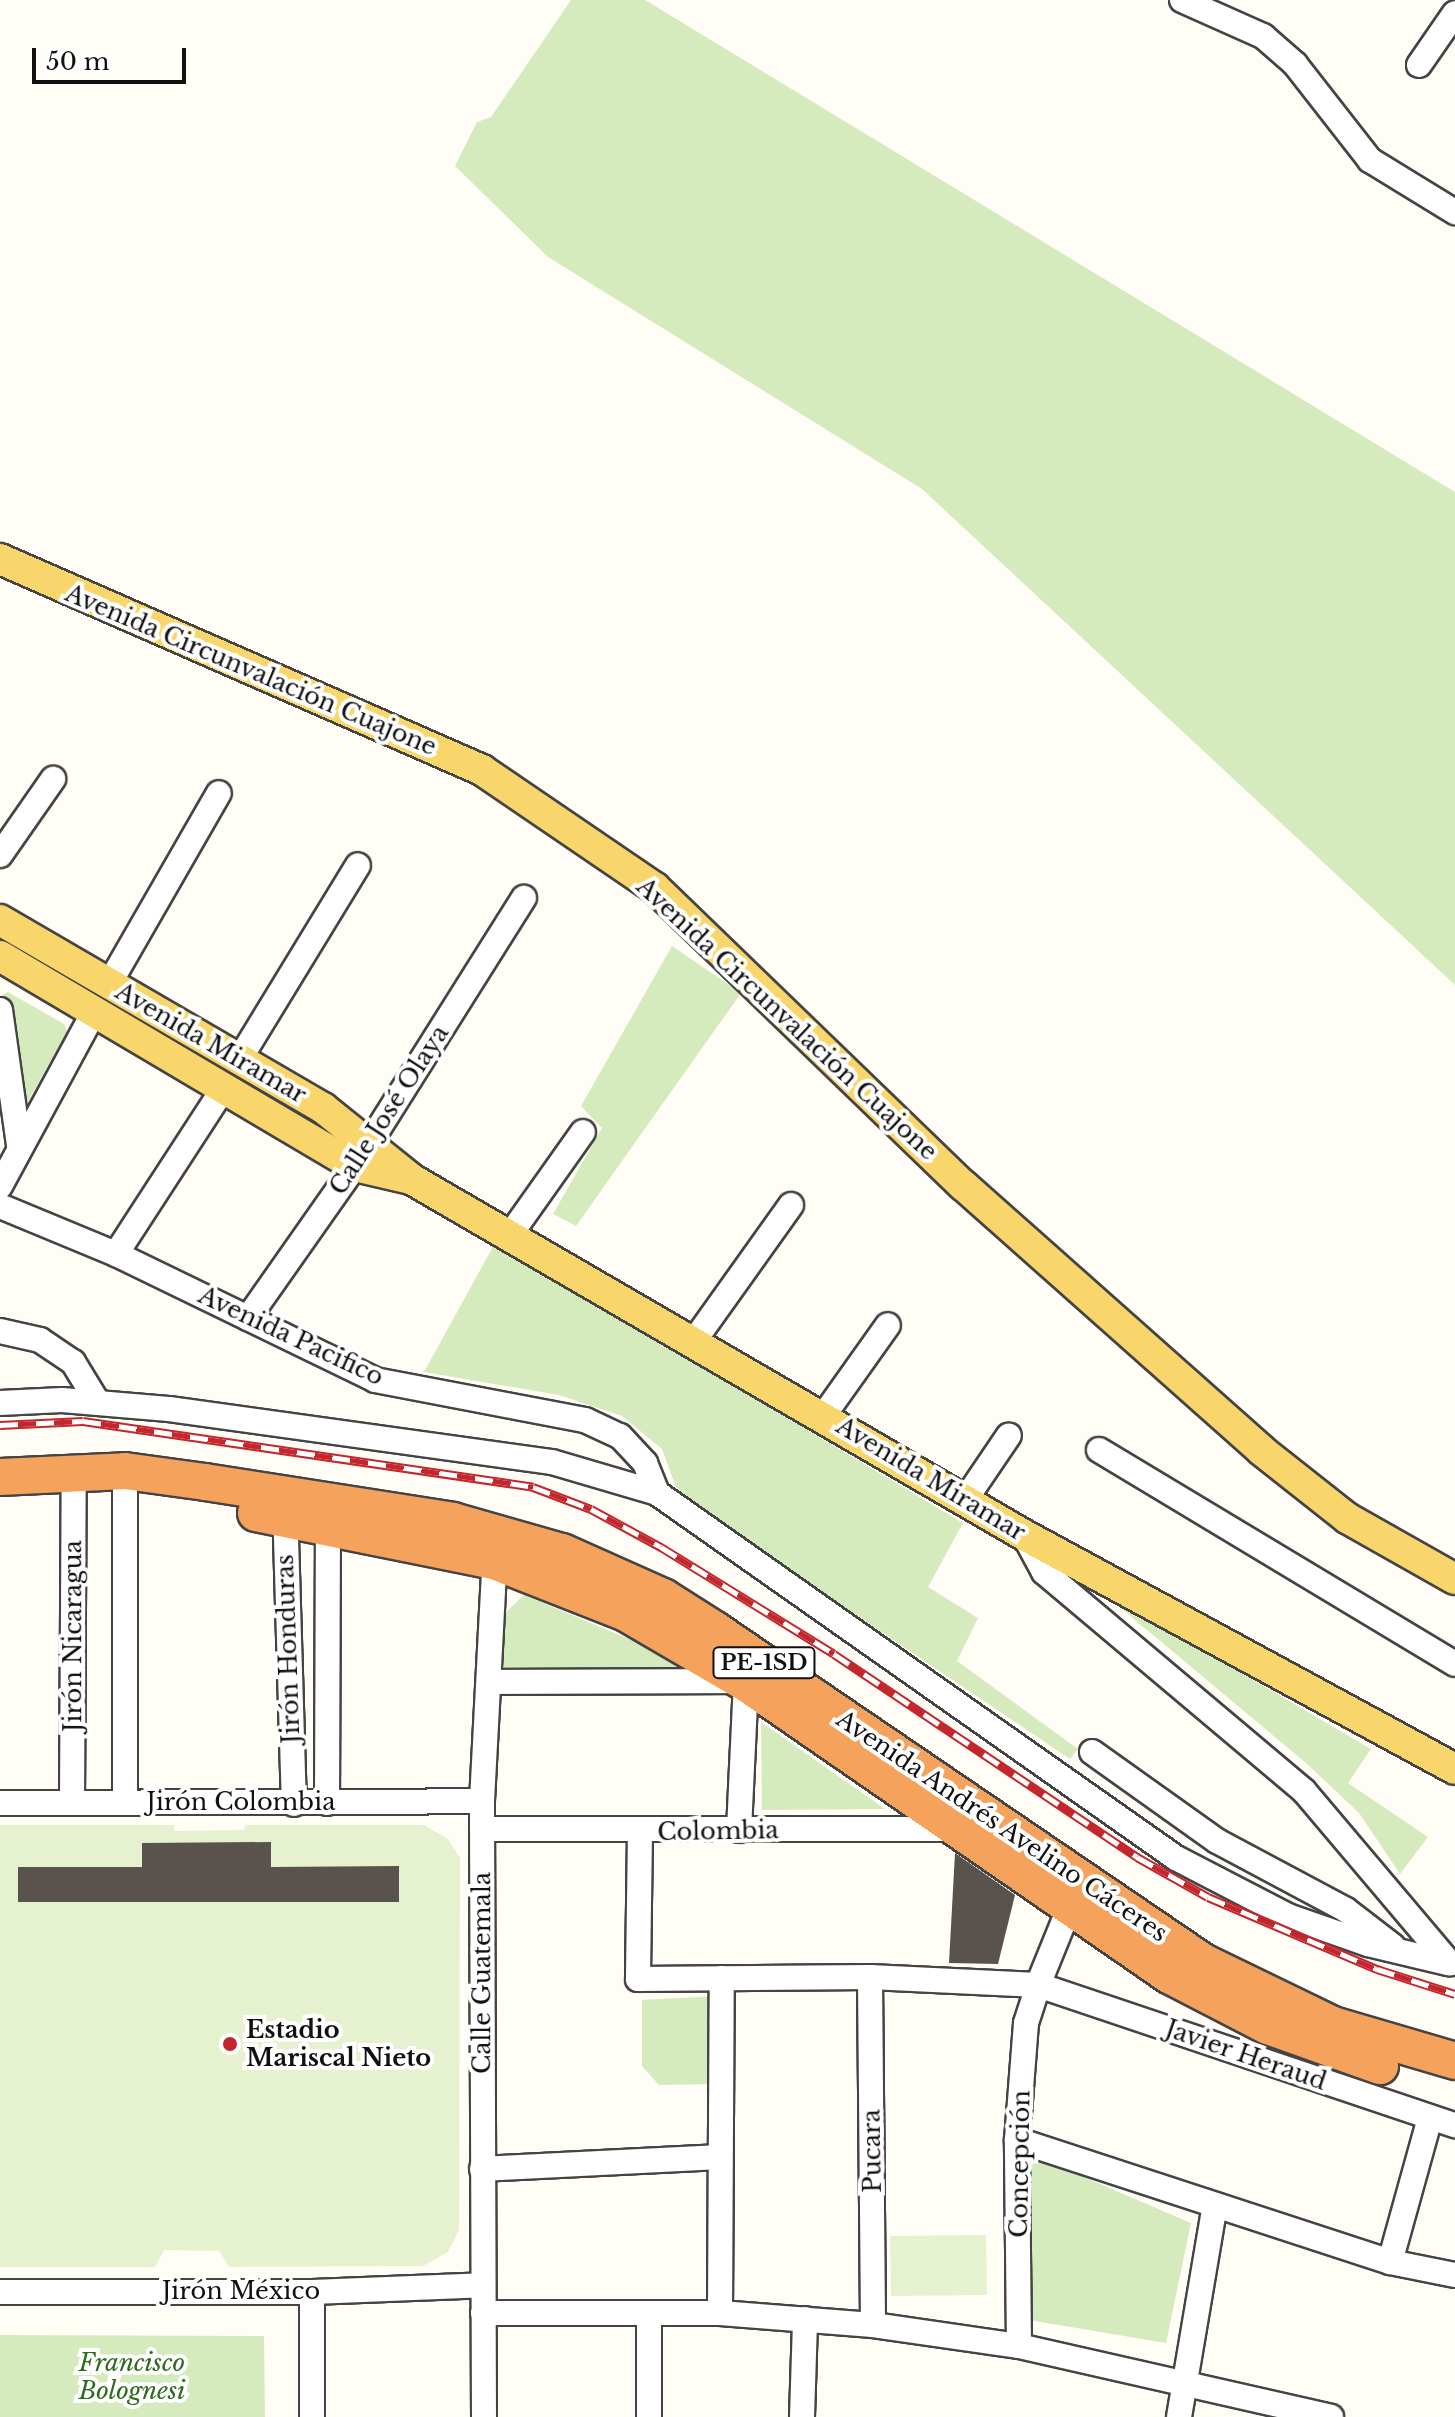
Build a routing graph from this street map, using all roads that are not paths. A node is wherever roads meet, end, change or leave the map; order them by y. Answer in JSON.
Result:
{"nodes":[{"id":1,"x":1182,"y":0,"type":"edge"},
{"id":2,"x":1455,"y":13,"type":"edge"},
{"id":3,"x":1419,"y":65,"type":"dead end"},
{"id":4,"x":1455,"y":212,"type":"edge"},
{"id":5,"x":0,"y":559,"type":"edge"},
{"id":6,"x":53,"y":779,"type":"dead end"},
{"id":7,"x":219,"y":793,"type":"dead end"},
{"id":8,"x":0,"y":855,"type":"edge"},
{"id":9,"x":358,"y":865,"type":"dead end"},
{"id":10,"x":524,"y":898,"type":"dead end"},
{"id":11,"x":0,"y":920,"type":"edge"},
{"id":12,"x":0,"y":956,"type":"edge"},
{"id":13,"x":109,"y":984,"type":"junction"},
{"id":14,"x":0,"y":1010,"type":"edge"},
{"id":15,"x":94,"y":1012,"type":"junction"},
{"id":16,"x":239,"y":1060,"type":"junction"},
{"id":17,"x":223,"y":1089,"type":"junction"},
{"id":18,"x":583,"y":1132,"type":"dead end"},
{"id":19,"x":19,"y":1146,"type":"junction"},
{"id":20,"x":362,"y":1153,"type":"junction"},
{"id":21,"x":0,"y":1186,"type":"edge"},
{"id":22,"x":791,"y":1205,"type":"dead end"},
{"id":23,"x":0,"y":1206,"type":"edge"},
{"id":24,"x":510,"y":1235,"type":"junction"},
{"id":25,"x":116,"y":1254,"type":"junction"},
{"id":26,"x":248,"y":1318,"type":"junction"},
{"id":27,"x":888,"y":1325,"type":"dead end"},
{"id":28,"x":0,"y":1331,"type":"edge"},
{"id":29,"x":694,"y":1341,"type":"junction"},
{"id":30,"x":0,"y":1403,"type":"edge"},
{"id":31,"x":98,"y":1403,"type":"junction"},
{"id":32,"x":824,"y":1415,"type":"junction"},
{"id":33,"x":1009,"y":1435,"type":"dead end"},
{"id":34,"x":1099,"y":1450,"type":"dead end"},
{"id":35,"x":0,"y":1477,"type":"edge"},
{"id":36,"x":74,"y":1483,"type":"junction"},
{"id":37,"x":123,"y":1483,"type":"junction"},
{"id":38,"x":657,"y":1493,"type":"junction"},
{"id":39,"x":965,"y":1500,"type":"junction"},
{"id":40,"x":0,"y":1502,"type":"edge"},
{"id":41,"x":285,"y":1506,"type":"junction"},
{"id":42,"x":329,"y":1512,"type":"junction"},
{"id":43,"x":1024,"y":1535,"type":"junction"},
{"id":44,"x":495,"y":1546,"type":"junction"},
{"id":45,"x":1455,"y":1579,"type":"edge"},
{"id":46,"x":1455,"y":1664,"type":"edge"},
{"id":47,"x":489,"y":1682,"type":"junction"},
{"id":48,"x":745,"y":1682,"type":"junction"},
{"id":49,"x":1092,"y":1752,"type":"dead end"},
{"id":50,"x":1441,"y":1753,"type":"edge"},
{"id":51,"x":1455,"y":1769,"type":"edge"},
{"id":52,"x":482,"y":1801,"type":"junction"},
{"id":53,"x":72,"y":1802,"type":"junction"},
{"id":54,"x":125,"y":1802,"type":"junction"},
{"id":55,"x":0,"y":1803,"type":"edge"},
{"id":56,"x":327,"y":1803,"type":"junction"},
{"id":57,"x":294,"y":1804,"type":"junction"},
{"id":58,"x":482,"y":1829,"type":"junction"},
{"id":59,"x":954,"y":1829,"type":"junction"},
{"id":60,"x":739,"y":1830,"type":"junction"},
{"id":61,"x":640,"y":1832,"type":"junction"},
{"id":62,"x":1075,"y":1896,"type":"junction"},
{"id":63,"x":1401,"y":1952,"type":"junction"},
{"id":64,"x":1451,"y":1965,"type":"edge"},
{"id":65,"x":870,"y":1977,"type":"junction"},
{"id":66,"x":722,"y":1978,"type":"junction"},
{"id":67,"x":1038,"y":1985,"type":"junction"},
{"id":68,"x":1455,"y":2061,"type":"edge"},
{"id":69,"x":1455,"y":2083,"type":"edge"},
{"id":70,"x":1430,"y":2118,"type":"junction"},
{"id":71,"x":1455,"y":2125,"type":"edge"},
{"id":72,"x":1017,"y":2140,"type":"junction"},
{"id":73,"x":719,"y":2157,"type":"junction"},
{"id":74,"x":482,"y":2169,"type":"junction"},
{"id":75,"x":1215,"y":2205,"type":"junction"},
{"id":76,"x":1390,"y":2262,"type":"junction"},
{"id":77,"x":1455,"y":2275,"type":"edge"},
{"id":78,"x":483,"y":2285,"type":"junction"},
{"id":79,"x":0,"y":2292,"type":"edge"},
{"id":80,"x":312,"y":2292,"type":"junction"},
{"id":81,"x":483,"y":2313,"type":"junction"},
{"id":82,"x":720,"y":2313,"type":"junction"},
{"id":83,"x":649,"y":2316,"type":"junction"},
{"id":84,"x":805,"y":2319,"type":"junction"},
{"id":85,"x":873,"y":2325,"type":"junction"},
{"id":86,"x":1019,"y":2346,"type":"junction"},
{"id":87,"x":1184,"y":2388,"type":"junction"},
{"id":88,"x":312,"y":2417,"type":"edge"},
{"id":89,"x":484,"y":2417,"type":"edge"},
{"id":90,"x":649,"y":2417,"type":"edge"},
{"id":91,"x":802,"y":2417,"type":"edge"},
{"id":92,"x":1179,"y":2417,"type":"edge"},
{"id":93,"x":1331,"y":2417,"type":"edge"}],
"edges":[{"from":1,"to":4,"type":"street"},
{"from":2,"to":3,"type":"street"},
{"from":5,"to":45,"type":"main road","name":"Avenida Circunvalación Cuajone"},
{"from":6,"to":8,"type":"street"},
{"from":7,"to":13,"type":"street"},
{"from":9,"to":16,"type":"street"},
{"from":10,"to":20,"type":"street","name":"Calle José Olaya"},
{"from":11,"to":13,"type":"main road","name":"Avenida Miramar"},
{"from":12,"to":15,"type":"main road","name":"Avenida Miramar"},
{"from":13,"to":16,"type":"main road","name":"Avenida Miramar"},
{"from":14,"to":19,"type":"street"},
{"from":15,"to":17,"type":"main road","name":"Avenida Miramar"},
{"from":15,"to":19,"type":"street"},
{"from":16,"to":20,"type":"main road","name":"Avenida Miramar"},
{"from":17,"to":20,"type":"main road","name":"Avenida Miramar"},
{"from":17,"to":25,"type":"street"},
{"from":18,"to":24,"type":"street"},
{"from":19,"to":21,"type":"street"},
{"from":20,"to":24,"type":"main road","name":"Avenida Miramar"},
{"from":20,"to":26,"type":"street","name":"Calle José Olaya"},
{"from":22,"to":29,"type":"street"},
{"from":23,"to":25,"type":"street","name":"Avenida Pacifico"},
{"from":24,"to":29,"type":"main road","name":"Avenida Miramar"},
{"from":25,"to":26,"type":"street","name":"Avenida Pacifico"},
{"from":26,"to":38,"type":"street","name":"Avenida Pacifico"},
{"from":27,"to":32,"type":"street"},
{"from":28,"to":31,"type":"street"},
{"from":29,"to":32,"type":"main road","name":"Avenida Miramar"},
{"from":30,"to":31,"type":"street"},
{"from":31,"to":38,"type":"street"},
{"from":32,"to":39,"type":"main road","name":"Avenida Miramar"},
{"from":33,"to":39,"type":"street"},
{"from":34,"to":46,"type":"street"},
{"from":35,"to":36,"type":"highway","name":"Avenida Andrés Avelino Cáceres","number":"PE-1SD"},
{"from":36,"to":37,"type":"highway","name":"Avenida Andrés Avelino Cáceres","number":"PE-1SD"},
{"from":36,"to":40,"type":"highway","name":"Avenida Andrés Avelino Cáceres","number":"PE-1SD"},
{"from":36,"to":53,"type":"street","name":"Jirón Nicaragua"},
{"from":37,"to":41,"type":"highway","name":"Avenida Andrés Avelino Cáceres","number":"PE-1SD"},
{"from":37,"to":54,"type":"street","name":"Jirón Nicaragua"},
{"from":38,"to":63,"type":"street"},
{"from":39,"to":43,"type":"main road","name":"Avenida Miramar"},
{"from":41,"to":42,"type":"highway","name":"Avenida Andrés Avelino Cáceres","number":"PE-1SD"},
{"from":41,"to":57,"type":"street","name":"Jirón Honduras"},
{"from":42,"to":44,"type":"highway","name":"Avenida Andrés Avelino Cáceres","number":"PE-1SD"},
{"from":42,"to":56,"type":"street","name":"Jirón Honduras"},
{"from":43,"to":50,"type":"main road","name":"Avenida Miramar"},
{"from":43,"to":64,"type":"street"},
{"from":44,"to":47,"type":"street","name":"Calle Guatemala"},
{"from":44,"to":48,"type":"highway","name":"Avenida Andrés Avelino Cáceres","number":"PE-1SD"},
{"from":44,"to":62,"type":"highway","name":"Avenida Andrés Avelino Cáceres","number":"PE-1SD"},
{"from":47,"to":48,"type":"street"},
{"from":47,"to":52,"type":"street","name":"Calle Guatemala"},
{"from":48,"to":59,"type":"highway","name":"Avenida Andrés Avelino Cáceres","number":"PE-1SD"},
{"from":48,"to":60,"type":"street"},
{"from":49,"to":63,"type":"street"},
{"from":50,"to":51,"type":"main road","name":"Avenida Miramar"},
{"from":52,"to":56,"type":"street","name":"Jirón Colombia"},
{"from":52,"to":58,"type":"street","name":"Calle Guatemala"},
{"from":53,"to":54,"type":"street","name":"Jirón Colombia"},
{"from":53,"to":55,"type":"street","name":"Jirón Colombia"},
{"from":54,"to":57,"type":"street","name":"Jirón Colombia"},
{"from":56,"to":57,"type":"street","name":"Jirón Colombia"},
{"from":58,"to":61,"type":"street","name":"Colombia"},
{"from":58,"to":74,"type":"street","name":"Calle Guatemala"},
{"from":59,"to":60,"type":"street","name":"Colombia"},
{"from":59,"to":62,"type":"highway","name":"Avenida Andrés Avelino Cáceres","number":"PE-1SD"},
{"from":60,"to":61,"type":"street","name":"Colombia"},
{"from":61,"to":66,"type":"street","name":"Javier Heraud"},
{"from":62,"to":67,"type":"street","name":"Concepción"},
{"from":62,"to":68,"type":"highway","name":"Avenida Andrés Avelino Cáceres","number":"PE-1SD"},
{"from":62,"to":69,"type":"highway","name":"Avenida Andrés Avelino Cáceres","number":"PE-1SD"},
{"from":63,"to":64,"type":"street"},
{"from":65,"to":66,"type":"street","name":"Javier Heraud"},
{"from":65,"to":67,"type":"street","name":"Javier Heraud"},
{"from":65,"to":85,"type":"street","name":"Pucara"},
{"from":66,"to":73,"type":"street"},
{"from":67,"to":70,"type":"street","name":"Javier Heraud"},
{"from":67,"to":72,"type":"street","name":"Concepción"},
{"from":70,"to":71,"type":"street","name":"Javier Heraud"},
{"from":70,"to":76,"type":"street"},
{"from":72,"to":75,"type":"street"},
{"from":72,"to":86,"type":"street","name":"Concepción"},
{"from":73,"to":74,"type":"street"},
{"from":73,"to":82,"type":"street"},
{"from":74,"to":78,"type":"street","name":"Calle Guatemala"},
{"from":75,"to":76,"type":"street"},
{"from":75,"to":87,"type":"street"},
{"from":76,"to":77,"type":"street"},
{"from":78,"to":80,"type":"street","name":"Jirón México"},
{"from":78,"to":81,"type":"street","name":"Calle Guatemala"},
{"from":79,"to":80,"type":"street","name":"Jirón México"},
{"from":80,"to":88,"type":"street"},
{"from":81,"to":83,"type":"street"},
{"from":81,"to":89,"type":"street","name":"Calle Guatemala"},
{"from":82,"to":83,"type":"street"},
{"from":82,"to":84,"type":"street"},
{"from":83,"to":90,"type":"street"},
{"from":84,"to":85,"type":"street"},
{"from":84,"to":91,"type":"street"},
{"from":85,"to":86,"type":"street"},
{"from":86,"to":87,"type":"street"},
{"from":87,"to":92,"type":"street"},
{"from":87,"to":93,"type":"street"}]}
